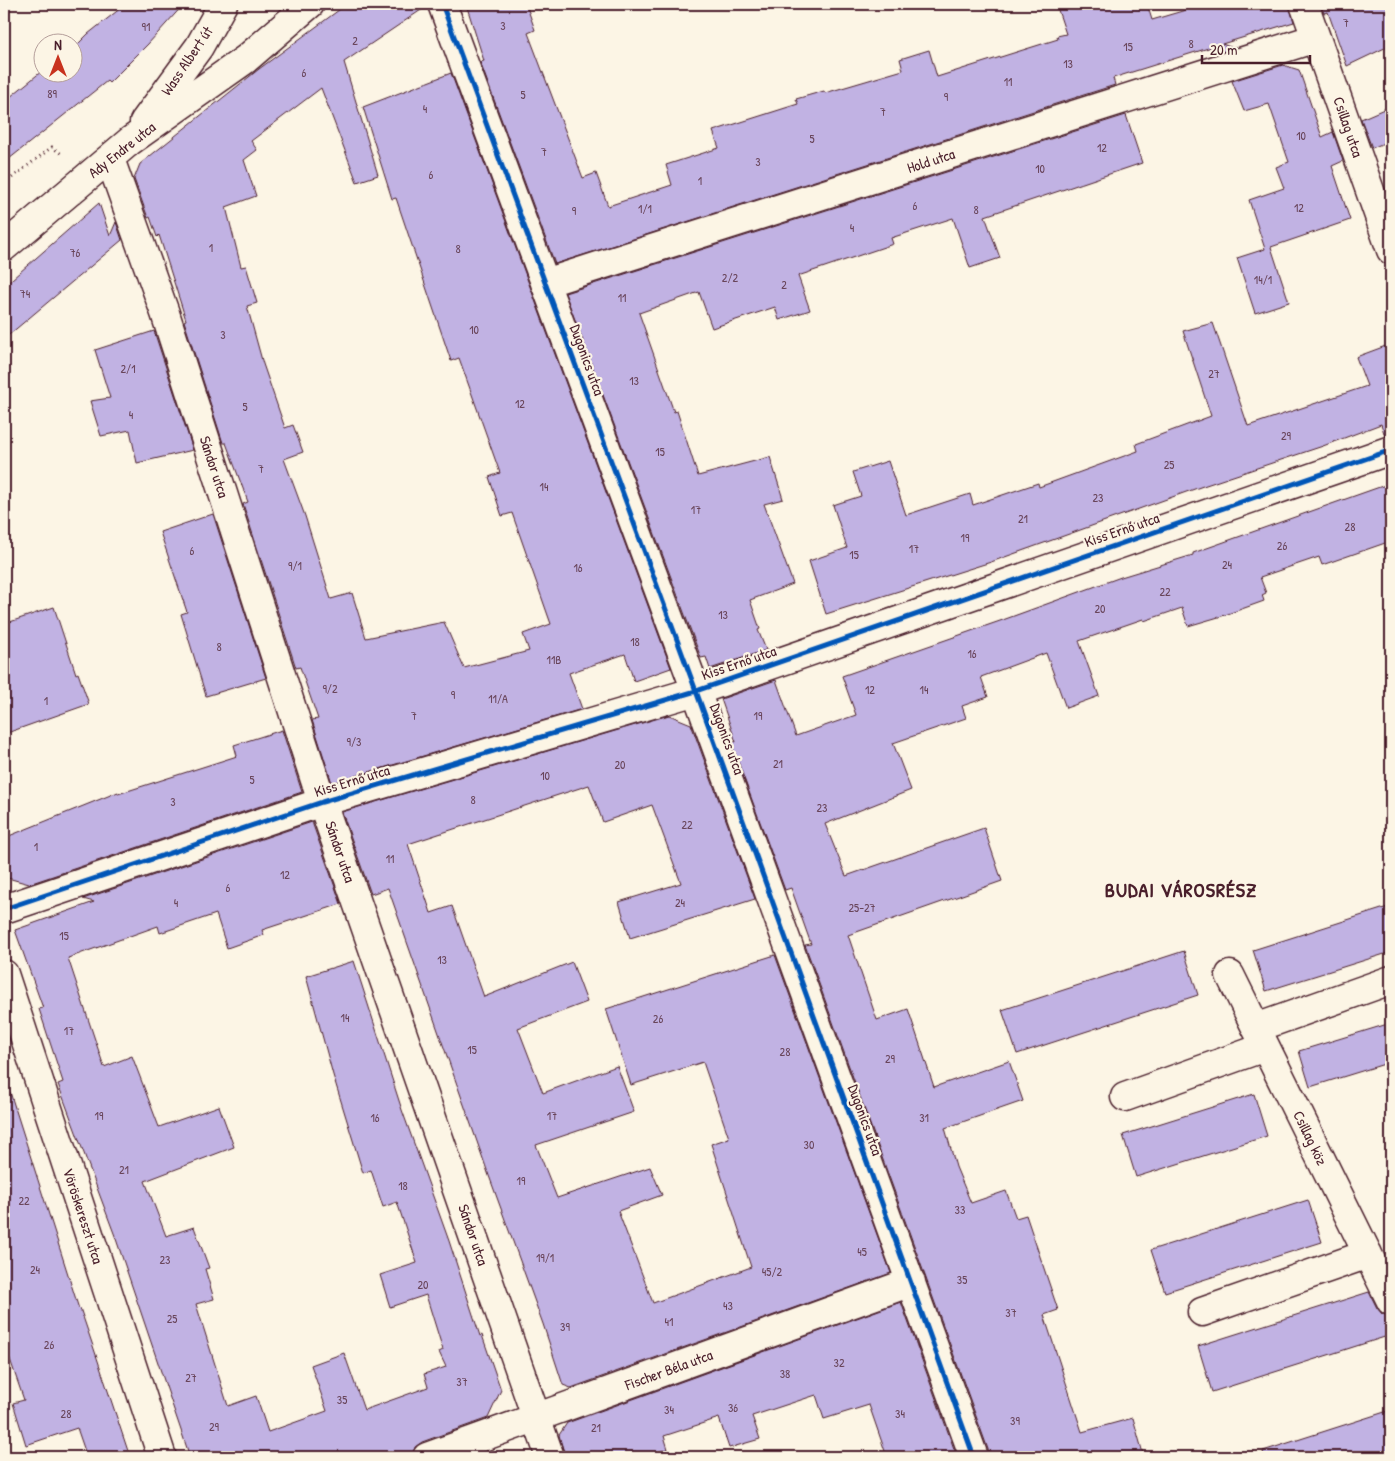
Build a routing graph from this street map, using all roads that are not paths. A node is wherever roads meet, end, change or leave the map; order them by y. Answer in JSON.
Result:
{"nodes":[{"id":1,"x":223,"y":4,"type":"edge"},
{"id":2,"x":310,"y":4,"type":"edge"},
{"id":3,"x":442,"y":4,"type":"edge"},
{"id":4,"x":1304,"y":4,"type":"edge"},
{"id":5,"x":1316,"y":38,"type":"junction"},
{"id":6,"x":130,"y":141,"type":"junction"},
{"id":7,"x":100,"y":167,"type":"junction"},
{"id":8,"x":4,"y":247,"type":"edge"},
{"id":9,"x":1391,"y":250,"type":"edge"},
{"id":10,"x":545,"y":283,"type":"junction"},
{"id":11,"x":1391,"y":450,"type":"edge"},
{"id":12,"x":696,"y":691,"type":"junction"},
{"id":13,"x":322,"y":802,"type":"junction"},
{"id":14,"x":4,"y":909,"type":"edge"},
{"id":15,"x":4,"y":974,"type":"edge"},
{"id":16,"x":1230,"y":975,"type":"dead end"},
{"id":17,"x":1391,"y":980,"type":"edge"},
{"id":18,"x":1261,"y":1037,"type":"junction"},
{"id":19,"x":1125,"y":1098,"type":"dead end"},
{"id":20,"x":1368,"y":1254,"type":"junction"},
{"id":21,"x":911,"y":1282,"type":"junction"},
{"id":22,"x":1391,"y":1301,"type":"edge"},
{"id":23,"x":1202,"y":1312,"type":"dead end"},
{"id":24,"x":537,"y":1418,"type":"junction"},
{"id":25,"x":162,"y":1457,"type":"edge"},
{"id":26,"x":428,"y":1457,"type":"edge"},
{"id":27,"x":550,"y":1457,"type":"edge"},
{"id":28,"x":974,"y":1457,"type":"edge"}],
"edges":[{"from":1,"to":6,"type":"street","name":"Wass Albert út"},
{"from":2,"to":6,"type":"street","name":"Ady Endre utca"},
{"from":3,"to":10,"type":"street","name":"Dugonics utca"},
{"from":4,"to":5,"type":"street","name":"Csillag utca"},
{"from":5,"to":9,"type":"street","name":"Csillag utca"},
{"from":5,"to":10,"type":"street","name":"Hold utca"},
{"from":6,"to":7,"type":"street","name":"Ady Endre utca"},
{"from":7,"to":8,"type":"street","name":"Ady Endre utca"},
{"from":7,"to":13,"type":"street","name":"Sándor utca"},
{"from":10,"to":12,"type":"street","name":"Dugonics utca"},
{"from":11,"to":12,"type":"street","name":"Kiss Ernő utca"},
{"from":12,"to":13,"type":"street","name":"Kiss Ernő utca"},
{"from":12,"to":21,"type":"street","name":"Dugonics utca"},
{"from":13,"to":14,"type":"street","name":"Kiss Ernő utca"},
{"from":13,"to":24,"type":"street","name":"Sándor utca"},
{"from":15,"to":25,"type":"street","name":"Vöröskereszt utca"},
{"from":16,"to":18,"type":"street","name":"Csillag köz"},
{"from":17,"to":18,"type":"street"},
{"from":18,"to":19,"type":"street"},
{"from":18,"to":20,"type":"street","name":"Csillag köz"},
{"from":20,"to":22,"type":"street","name":"Csillag köz"},
{"from":20,"to":23,"type":"street"},
{"from":21,"to":24,"type":"street","name":"Fischer Béla utca"},
{"from":21,"to":28,"type":"street","name":"Dugonics utca"},
{"from":24,"to":26,"type":"street","name":"Fischer Béla utca"},
{"from":24,"to":27,"type":"street","name":"Sándor utca"}]}
